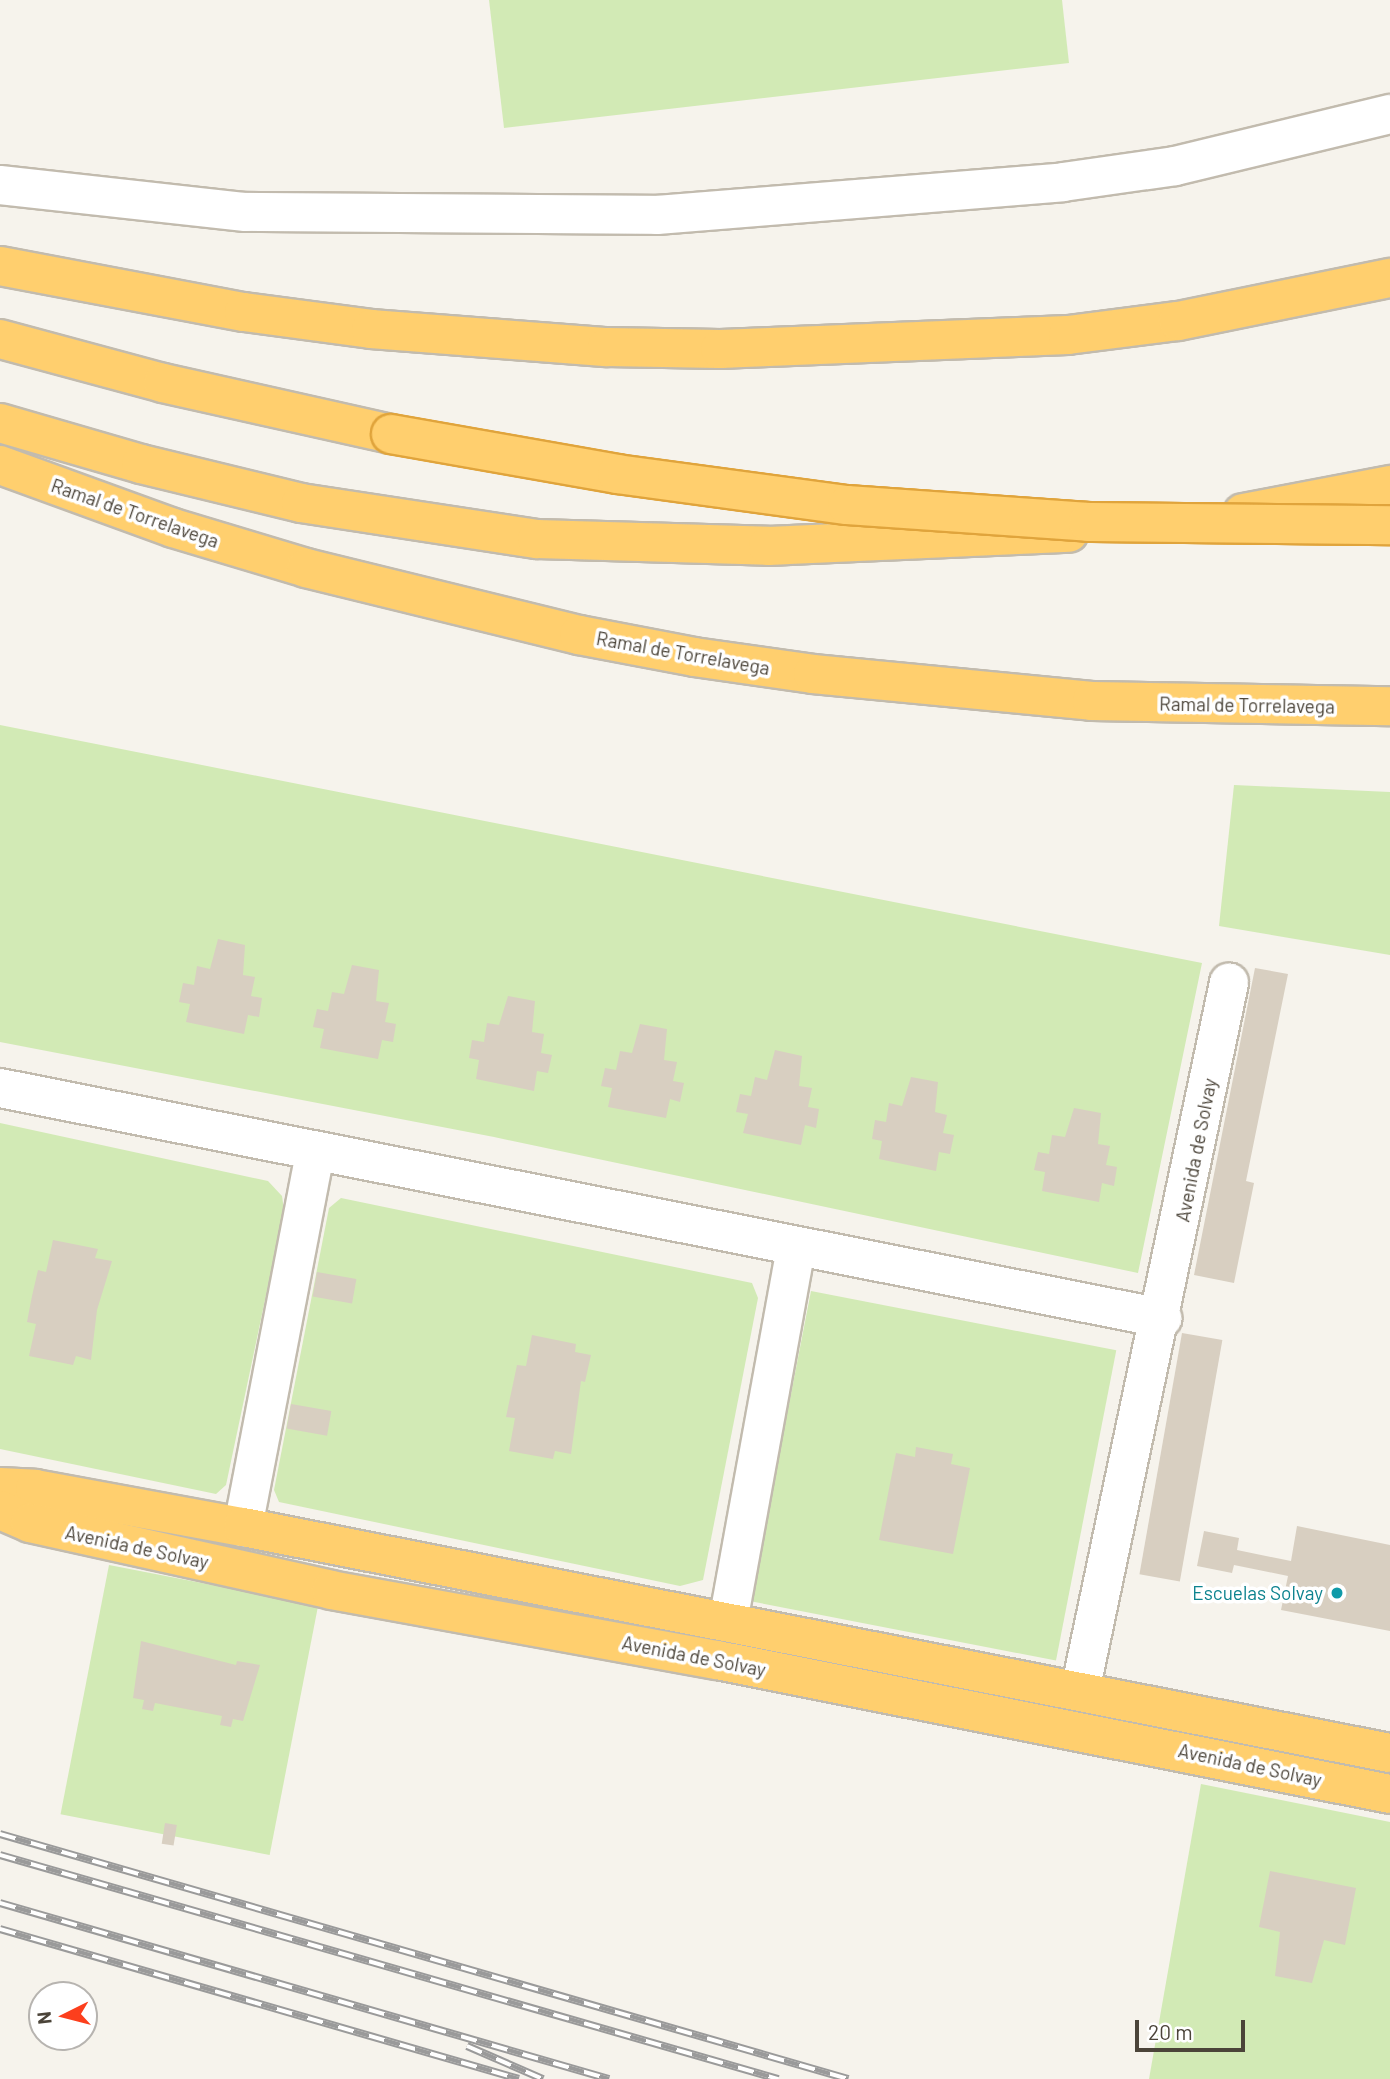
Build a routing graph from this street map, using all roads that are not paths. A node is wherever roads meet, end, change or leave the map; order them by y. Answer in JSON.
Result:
{"nodes":[{"id":1,"x":1390,"y":114,"type":"edge"},
{"id":2,"x":0,"y":185,"type":"edge"},
{"id":3,"x":0,"y":266,"type":"edge"},
{"id":4,"x":1390,"y":278,"type":"edge"},
{"id":5,"x":0,"y":339,"type":"edge"},
{"id":6,"x":0,"y":423,"type":"edge"},
{"id":7,"x":0,"y":465,"type":"edge"},
{"id":8,"x":1390,"y":485,"type":"edge"},
{"id":9,"x":1390,"y":526,"type":"edge"},
{"id":10,"x":1390,"y":706,"type":"edge"},
{"id":11,"x":1229,"y":983,"type":"dead end"},
{"id":12,"x":0,"y":1088,"type":"edge"},
{"id":13,"x":315,"y":1152,"type":"junction"},
{"id":14,"x":796,"y":1248,"type":"junction"},
{"id":15,"x":1162,"y":1318,"type":"junction"},
{"id":16,"x":0,"y":1487,"type":"edge"},
{"id":17,"x":0,"y":1510,"type":"edge"},
{"id":18,"x":243,"y":1527,"type":"junction"},
{"id":19,"x":728,"y":1622,"type":"junction"},
{"id":20,"x":1080,"y":1691,"type":"junction"},
{"id":21,"x":1390,"y":1753,"type":"edge"},
{"id":22,"x":1390,"y":1794,"type":"edge"}],
"edges":[{"from":1,"to":2,"type":"street"},
{"from":3,"to":4,"type":"highway"},
{"from":5,"to":9,"type":"highway","bridge":true},
{"from":6,"to":8,"type":"highway"},
{"from":7,"to":10,"type":"highway","name":"Ramal de Torrelavega"},
{"from":11,"to":15,"type":"street","name":"Avenida de Solvay"},
{"from":12,"to":13,"type":"street"},
{"from":13,"to":14,"type":"street"},
{"from":13,"to":18,"type":"street"},
{"from":14,"to":15,"type":"street"},
{"from":14,"to":19,"type":"street","name":"Avenida de Solvay"},
{"from":15,"to":20,"type":"street","name":"Avenida de Solvay"},
{"from":16,"to":18,"type":"highway","name":"Avenida de Solvay"},
{"from":17,"to":22,"type":"highway","name":"Avenida de Solvay"},
{"from":18,"to":19,"type":"highway","name":"Avenida de Solvay"},
{"from":19,"to":20,"type":"highway","name":"Avenida de Solvay"},
{"from":20,"to":21,"type":"highway","name":"Avenida de Solvay"}]}
